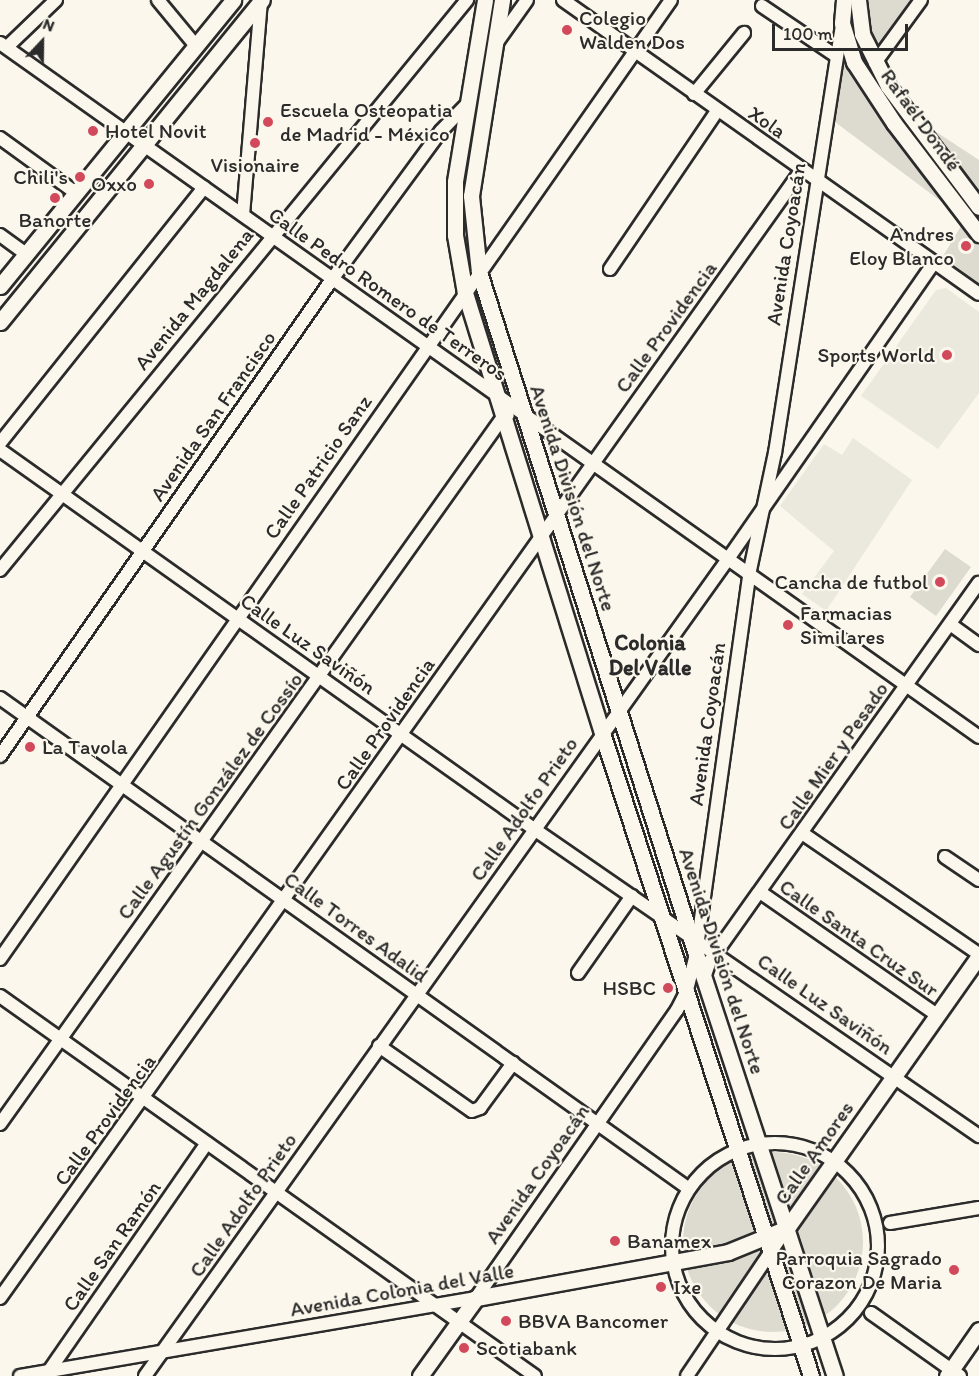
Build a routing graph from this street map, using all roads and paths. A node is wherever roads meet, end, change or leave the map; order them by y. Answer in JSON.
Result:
{"nodes":[{"id":1,"x":56,"y":0,"type":"edge"},
{"id":2,"x":158,"y":0,"type":"edge"},
{"id":3,"x":234,"y":0,"type":"edge"},
{"id":4,"x":467,"y":0,"type":"edge"},
{"id":5,"x":485,"y":0,"type":"edge"},
{"id":6,"x":502,"y":0,"type":"edge"},
{"id":7,"x":527,"y":0,"type":"edge"},
{"id":8,"x":563,"y":0,"type":"edge"},
{"id":9,"x":671,"y":0,"type":"edge"},
{"id":10,"x":844,"y":0,"type":"edge"},
{"id":11,"x":858,"y":0,"type":"edge"},
{"id":12,"x":921,"y":0,"type":"edge"},
{"id":13,"x":262,"y":1,"type":"edge"},
{"id":14,"x":762,"y":6,"type":"dead end"},
{"id":15,"x":842,"y":23,"type":"junction"},
{"id":16,"x":744,"y":33,"type":"dead end"},
{"id":17,"x":3,"y":45,"type":"edge"},
{"id":18,"x":196,"y":46,"type":"junction"},
{"id":19,"x":495,"y":46,"type":"junction"},
{"id":20,"x":635,"y":51,"type":"junction"},
{"id":21,"x":836,"y":56,"type":"junction"},
{"id":22,"x":875,"y":63,"type":"junction"},
{"id":23,"x":694,"y":94,"type":"junction"},
{"id":24,"x":466,"y":105,"type":"junction"},
{"id":25,"x":717,"y":111,"type":"junction"},
{"id":26,"x":126,"y":132,"type":"junction"},
{"id":27,"x":0,"y":138,"type":"edge"},
{"id":28,"x":144,"y":145,"type":"junction"},
{"id":29,"x":801,"y":171,"type":"junction"},
{"id":30,"x":816,"y":182,"type":"junction"},
{"id":31,"x":204,"y":187,"type":"junction"},
{"id":32,"x":76,"y":194,"type":"junction"},
{"id":33,"x":979,"y":207,"type":"edge"},
{"id":34,"x":243,"y":215,"type":"junction"},
{"id":35,"x":0,"y":234,"type":"edge"},
{"id":36,"x":271,"y":234,"type":"junction"},
{"id":37,"x":979,"y":234,"type":"edge"},
{"id":38,"x":26,"y":254,"type":"junction"},
{"id":39,"x":934,"y":263,"type":"junction"},
{"id":40,"x":610,"y":269,"type":"dead end"},
{"id":41,"x":479,"y":272,"type":"junction"},
{"id":42,"x":333,"y":279,"type":"junction"},
{"id":43,"x":0,"y":286,"type":"edge"},
{"id":44,"x":465,"y":293,"type":"junction"},
{"id":45,"x":979,"y":294,"type":"edge"},
{"id":46,"x":0,"y":322,"type":"edge"},
{"id":47,"x":427,"y":345,"type":"junction"},
{"id":48,"x":495,"y":394,"type":"junction"},
{"id":49,"x":521,"y":411,"type":"junction"},
{"id":50,"x":503,"y":417,"type":"junction"},
{"id":51,"x":0,"y":443,"type":"edge"},
{"id":52,"x":0,"y":450,"type":"edge"},
{"id":53,"x":775,"y":453,"type":"junction"},
{"id":54,"x":797,"y":461,"type":"junction"},
{"id":55,"x":593,"y":462,"type":"junction"},
{"id":56,"x":61,"y":494,"type":"junction"},
{"id":57,"x":762,"y":510,"type":"junction"},
{"id":58,"x":556,"y":515,"type":"junction"},
{"id":59,"x":542,"y":535,"type":"junction"},
{"id":60,"x":142,"y":550,"type":"junction"},
{"id":61,"x":728,"y":560,"type":"junction"},
{"id":62,"x":0,"y":570,"type":"edge"},
{"id":63,"x":749,"y":575,"type":"junction"},
{"id":64,"x":979,"y":583,"type":"edge"},
{"id":65,"x":236,"y":617,"type":"junction"},
{"id":66,"x":950,"y":624,"type":"junction"},
{"id":67,"x":979,"y":645,"type":"edge"},
{"id":68,"x":320,"y":676,"type":"junction"},
{"id":69,"x":906,"y":687,"type":"junction"},
{"id":70,"x":0,"y":698,"type":"edge"},
{"id":71,"x":620,"y":709,"type":"junction"},
{"id":72,"x":27,"y":718,"type":"junction"},
{"id":73,"x":602,"y":733,"type":"junction"},
{"id":74,"x":402,"y":735,"type":"junction"},
{"id":75,"x":979,"y":737,"type":"edge"},
{"id":76,"x":0,"y":756,"type":"edge"},
{"id":77,"x":122,"y":784,"type":"junction"},
{"id":78,"x":534,"y":829,"type":"junction"},
{"id":79,"x":802,"y":833,"type":"junction"},
{"id":80,"x":202,"y":842,"type":"junction"},
{"id":81,"x":945,"y":857,"type":"dead end"},
{"id":82,"x":979,"y":880,"type":"edge"},
{"id":83,"x":760,"y":892,"type":"junction"},
{"id":84,"x":632,"y":896,"type":"junction"},
{"id":85,"x":284,"y":900,"type":"junction"},
{"id":86,"x":665,"y":917,"type":"junction"},
{"id":87,"x":695,"y":942,"type":"junction"},
{"id":88,"x":717,"y":952,"type":"junction"},
{"id":89,"x":979,"y":955,"type":"edge"},
{"id":90,"x":0,"y":959,"type":"edge"},
{"id":91,"x":578,"y":973,"type":"dead end"},
{"id":92,"x":704,"y":978,"type":"junction"},
{"id":93,"x":687,"y":990,"type":"junction"},
{"id":94,"x":416,"y":994,"type":"junction"},
{"id":95,"x":0,"y":996,"type":"edge"},
{"id":96,"x":937,"y":1015,"type":"junction"},
{"id":97,"x":60,"y":1039,"type":"junction"},
{"id":98,"x":379,"y":1046,"type":"junction"},
{"id":99,"x":513,"y":1063,"type":"junction"},
{"id":100,"x":893,"y":1076,"type":"junction"},
{"id":101,"x":145,"y":1099,"type":"junction"},
{"id":102,"x":0,"y":1124,"type":"edge"},
{"id":103,"x":598,"y":1124,"type":"junction"},
{"id":104,"x":979,"y":1136,"type":"edge"},
{"id":105,"x":207,"y":1143,"type":"junction"},
{"id":106,"x":759,"y":1144,"type":"junction"},
{"id":107,"x":739,"y":1149,"type":"junction"},
{"id":108,"x":832,"y":1160,"type":"junction"},
{"id":109,"x":689,"y":1189,"type":"junction"},
{"id":110,"x":276,"y":1192,"type":"junction"},
{"id":111,"x":979,"y":1209,"type":"edge"},
{"id":112,"x":890,"y":1222,"type":"dead end"},
{"id":113,"x":787,"y":1228,"type":"junction"},
{"id":114,"x":770,"y":1244,"type":"junction"},
{"id":115,"x":673,"y":1262,"type":"junction"},
{"id":116,"x":0,"y":1298,"type":"edge"},
{"id":117,"x":476,"y":1298,"type":"junction"},
{"id":118,"x":436,"y":1305,"type":"junction"},
{"id":119,"x":871,"y":1313,"type":"dead end"},
{"id":120,"x":458,"y":1322,"type":"junction"},
{"id":121,"x":979,"y":1330,"type":"edge"},
{"id":122,"x":718,"y":1331,"type":"junction"},
{"id":123,"x":823,"y":1338,"type":"junction"},
{"id":124,"x":801,"y":1346,"type":"junction"},
{"id":125,"x":162,"y":1352,"type":"junction"},
{"id":126,"x":49,"y":1371,"type":"junction"},
{"id":127,"x":953,"y":1374,"type":"edge"},
{"id":128,"x":20,"y":1376,"type":"edge"},
{"id":129,"x":145,"y":1376,"type":"edge"},
{"id":130,"x":420,"y":1376,"type":"edge"},
{"id":131,"x":535,"y":1376,"type":"edge"},
{"id":132,"x":687,"y":1376,"type":"edge"},
{"id":133,"x":811,"y":1376,"type":"edge"},
{"id":134,"x":835,"y":1376,"type":"edge"}],
"edges":[{"from":1,"to":17,"type":"street"},
{"from":2,"to":18,"type":"street"},
{"from":3,"to":18,"type":"main road"},
{"from":4,"to":36,"type":"street","name":"Avenida Magdalena"},
{"from":5,"to":24,"type":"main road","name":"Avenida División del Norte"},
{"from":6,"to":19,"type":"main road","name":"Avenida División del Norte"},
{"from":7,"to":19,"type":"street"},
{"from":8,"to":20,"type":"street","name":"Xola"},
{"from":9,"to":20,"type":"street","name":"Calle Patricio Sanz"},
{"from":10,"to":15,"type":"main road","name":"Avenida Coyoacán"},
{"from":11,"to":22,"type":"main road","name":"Rafaél Dondé"},
{"from":12,"to":22,"type":"street"},
{"from":13,"to":28,"type":"main road"},
{"from":13,"to":34,"type":"street"},
{"from":14,"to":21,"type":"street"},
{"from":15,"to":21,"type":"street","name":"Avenida Coyoacán"},
{"from":15,"to":37,"type":"main road","name":"Rafaél Dondé"},
{"from":16,"to":23,"type":"street"},
{"from":17,"to":26,"type":"street","name":"Calle Pedro Romero de Terreros"},
{"from":18,"to":26,"type":"main road"},
{"from":19,"to":41,"type":"main road","name":"Avenida División del Norte"},
{"from":20,"to":23,"type":"street","name":"Xola"},
{"from":20,"to":41,"type":"street","name":"Calle Patricio Sanz"},
{"from":21,"to":30,"type":"street","name":"Avenida Coyoacán"},
{"from":22,"to":33,"type":"main road","name":"Rafaél Dondé"},
{"from":23,"to":25,"type":"street","name":"Xola"},
{"from":24,"to":42,"type":"street","name":"Avenida San Francisco"},
{"from":24,"to":44,"type":"main road","name":"Avenida División del Norte"},
{"from":25,"to":29,"type":"street","name":"Xola"},
{"from":25,"to":40,"type":"street"},
{"from":26,"to":28,"type":"street","name":"Calle Pedro Romero de Terreros"},
{"from":26,"to":32,"type":"main road"},
{"from":27,"to":32,"type":"street"},
{"from":28,"to":31,"type":"street","name":"Calle Pedro Romero de Terreros"},
{"from":28,"to":46,"type":"main road"},
{"from":29,"to":30,"type":"street","name":"Xola"},
{"from":29,"to":55,"type":"street","name":"Calle Providencia"},
{"from":30,"to":39,"type":"street","name":"Xola"},
{"from":30,"to":53,"type":"street","name":"Avenida Coyoacán"},
{"from":31,"to":34,"type":"street","name":"Calle Pedro Romero de Terreros"},
{"from":31,"to":51,"type":"street"},
{"from":32,"to":38,"type":"main road"},
{"from":34,"to":36,"type":"street","name":"Calle Pedro Romero de Terreros"},
{"from":35,"to":38,"type":"street"},
{"from":36,"to":42,"type":"street","name":"Calle Pedro Romero de Terreros"},
{"from":36,"to":56,"type":"street","name":"Avenida Magdalena"},
{"from":38,"to":43,"type":"main road"},
{"from":39,"to":45,"type":"street","name":"Xola"},
{"from":39,"to":54,"type":"street","name":"Calle Adolfo Prieto"},
{"from":41,"to":44,"type":"street","name":"Calle Patricio Sanz"},
{"from":41,"to":49,"type":"main road","name":"Avenida División del Norte"},
{"from":42,"to":47,"type":"street","name":"Calle Pedro Romero de Terreros"},
{"from":42,"to":60,"type":"street","name":"Avenida San Francisco"},
{"from":44,"to":47,"type":"street","name":"Calle Patricio Sanz"},
{"from":44,"to":48,"type":"main road","name":"Avenida División del Norte"},
{"from":47,"to":48,"type":"street","name":"Calle Pedro Romero de Terreros"},
{"from":47,"to":65,"type":"street","name":"Calle Patricio Sanz"},
{"from":48,"to":49,"type":"street","name":"Calle Pedro Romero de Terreros"},
{"from":48,"to":50,"type":"main road","name":"Avenida División del Norte"},
{"from":49,"to":50,"type":"street"},
{"from":49,"to":55,"type":"street","name":"Calle Pedro Romero de Terreros"},
{"from":49,"to":58,"type":"main road","name":"Avenida División del Norte"},
{"from":50,"to":59,"type":"main road","name":"Avenida División del Norte"},
{"from":50,"to":68,"type":"street","name":"Calle Agustín González de Cossío"},
{"from":52,"to":56,"type":"street","name":"Calle Luz Saviñón"},
{"from":53,"to":54,"type":"street"},
{"from":53,"to":57,"type":"street","name":"Avenida Coyoacán"},
{"from":54,"to":57,"type":"street","name":"Calle Adolfo Prieto"},
{"from":55,"to":58,"type":"street","name":"Calle Providencia"},
{"from":55,"to":61,"type":"street","name":"Calle Pedro Romero de Terreros"},
{"from":56,"to":60,"type":"street","name":"Calle Luz Saviñón"},
{"from":56,"to":62,"type":"street","name":"Avenida Magdalena"},
{"from":57,"to":61,"type":"street","name":"Calle Adolfo Prieto"},
{"from":57,"to":63,"type":"street","name":"Avenida Coyoacán"},
{"from":58,"to":59,"type":"street","name":"Calle Providencia"},
{"from":58,"to":71,"type":"main road","name":"Avenida División del Norte"},
{"from":59,"to":73,"type":"main road","name":"Avenida División del Norte"},
{"from":59,"to":74,"type":"street","name":"Calle Providencia"},
{"from":60,"to":65,"type":"street","name":"Calle Luz Saviñón"},
{"from":60,"to":72,"type":"street","name":"Avenida San Francisco"},
{"from":61,"to":63,"type":"street","name":"Calle Pedro Romero de Terreros"},
{"from":61,"to":71,"type":"street","name":"Calle Adolfo Prieto"},
{"from":63,"to":69,"type":"street","name":"Calle Pedro Romero de Terreros"},
{"from":63,"to":87,"type":"street","name":"Avenida Coyoacán"},
{"from":64,"to":66,"type":"street","name":"Calle Mier y Pesado"},
{"from":65,"to":68,"type":"street","name":"Calle Luz Saviñón"},
{"from":65,"to":77,"type":"street","name":"Calle Patricio Sanz"},
{"from":66,"to":67,"type":"street"},
{"from":66,"to":69,"type":"street","name":"Calle Mier y Pesado"},
{"from":68,"to":74,"type":"street","name":"Calle Luz Saviñón"},
{"from":68,"to":80,"type":"street","name":"Calle Agustín González de Cossío"},
{"from":69,"to":75,"type":"street","name":"Calle Pedro Romero de Terreros"},
{"from":69,"to":79,"type":"street","name":"Calle Mier y Pesado"},
{"from":70,"to":72,"type":"street","name":"Calle Torres Adalid"},
{"from":71,"to":73,"type":"street","name":"Calle Adolfo Prieto"},
{"from":71,"to":87,"type":"main road","name":"Avenida División del Norte"},
{"from":72,"to":76,"type":"street","name":"Avenida San Francisco"},
{"from":72,"to":77,"type":"street","name":"Calle Torres Adalid"},
{"from":73,"to":78,"type":"street","name":"Calle Adolfo Prieto"},
{"from":73,"to":86,"type":"main road","name":"Avenida División del Norte"},
{"from":74,"to":78,"type":"street","name":"Calle Luz Saviñón"},
{"from":74,"to":85,"type":"street","name":"Calle Providencia"},
{"from":77,"to":80,"type":"street","name":"Calle Torres Adalid"},
{"from":77,"to":90,"type":"street","name":"Calle Patricio Sanz"},
{"from":78,"to":84,"type":"street","name":"Calle Luz Saviñón"},
{"from":78,"to":94,"type":"street","name":"Calle Adolfo Prieto"},
{"from":79,"to":83,"type":"street","name":"Calle Mier y Pesado"},
{"from":79,"to":89,"type":"street"},
{"from":80,"to":85,"type":"street","name":"Calle Torres Adalid"},
{"from":80,"to":97,"type":"street","name":"Calle Agustín González de Cossío"},
{"from":81,"to":82,"type":"street"},
{"from":83,"to":88,"type":"street","name":"Calle Mier y Pesado"},
{"from":83,"to":96,"type":"street","name":"Calle Santa Cruz Sur"},
{"from":84,"to":86,"type":"street","name":"Calle Luz Saviñón"},
{"from":84,"to":91,"type":"street"},
{"from":85,"to":94,"type":"street","name":"Calle Torres Adalid"},
{"from":85,"to":101,"type":"street","name":"Calle Providencia"},
{"from":86,"to":87,"type":"street","name":"Calle Luz Saviñón"},
{"from":86,"to":93,"type":"main road","name":"Avenida División del Norte"},
{"from":87,"to":88,"type":"street"},
{"from":87,"to":92,"type":"main road","name":"Avenida División del Norte"},
{"from":87,"to":93,"type":"street","name":"Avenida Coyoacán"},
{"from":88,"to":92,"type":"street","name":"Calle Mier y Pesado"},
{"from":88,"to":100,"type":"street","name":"Calle Luz Saviñón"},
{"from":89,"to":96,"type":"main road","name":"Calle Amores"},
{"from":92,"to":106,"type":"main road","name":"Avenida División del Norte"},
{"from":93,"to":103,"type":"street","name":"Avenida Coyoacán"},
{"from":93,"to":107,"type":"main road","name":"Avenida División del Norte"},
{"from":94,"to":98,"type":"street","name":"Calle Adolfo Prieto"},
{"from":94,"to":99,"type":"street","name":"Calle Torres Adalid"},
{"from":95,"to":97,"type":"street"},
{"from":96,"to":100,"type":"main road","name":"Calle Amores"},
{"from":97,"to":101,"type":"street"},
{"from":97,"to":102,"type":"street","name":"Calle Agustín González de Cossío"},
{"from":98,"to":99,"type":"street"},
{"from":98,"to":110,"type":"street","name":"Calle Adolfo Prieto"},
{"from":99,"to":103,"type":"street","name":"Calle Torres Adalid"},
{"from":100,"to":104,"type":"street","name":"Calle Luz Saviñón"},
{"from":100,"to":108,"type":"main road","name":"Calle Amores"},
{"from":101,"to":105,"type":"street"},
{"from":101,"to":116,"type":"street","name":"Calle Providencia"},
{"from":103,"to":109,"type":"street","name":"Calle Torres Adalid"},
{"from":103,"to":117,"type":"street","name":"Avenida Coyoacán"},
{"from":105,"to":110,"type":"street"},
{"from":105,"to":126,"type":"street","name":"Calle San Ramón"},
{"from":106,"to":107,"type":"street"},
{"from":106,"to":108,"type":"street"},
{"from":106,"to":113,"type":"main road","name":"Avenida División del Norte"},
{"from":107,"to":109,"type":"street"},
{"from":107,"to":114,"type":"main road","name":"Avenida División del Norte"},
{"from":108,"to":113,"type":"main road","name":"Calle Amores"},
{"from":108,"to":123,"type":"street"},
{"from":109,"to":115,"type":"street"},
{"from":110,"to":118,"type":"street"},
{"from":110,"to":125,"type":"street","name":"Calle Adolfo Prieto"},
{"from":111,"to":112,"type":"street"},
{"from":113,"to":114,"type":"main road","name":"Avenida Colonia del Valle"},
{"from":113,"to":123,"type":"main road","name":"Avenida División del Norte"},
{"from":114,"to":115,"type":"main road","name":"Avenida Colonia del Valle"},
{"from":114,"to":122,"type":"street"},
{"from":114,"to":124,"type":"main road","name":"Avenida División del Norte"},
{"from":115,"to":117,"type":"main road","name":"Avenida Colonia del Valle"},
{"from":115,"to":122,"type":"street"},
{"from":117,"to":118,"type":"street","name":"Avenida Colonia del Valle"},
{"from":117,"to":120,"type":"main road","name":"Avenida Coyoacán"},
{"from":118,"to":120,"type":"street"},
{"from":118,"to":125,"type":"street","name":"Avenida Colonia del Valle"},
{"from":119,"to":127,"type":"street"},
{"from":120,"to":130,"type":"main road","name":"Avenida Coyoacán"},
{"from":120,"to":131,"type":"street"},
{"from":121,"to":127,"type":"main road"},
{"from":122,"to":124,"type":"street"},
{"from":122,"to":132,"type":"street"},
{"from":123,"to":124,"type":"street"},
{"from":123,"to":134,"type":"main road","name":"Avenida División del Norte"},
{"from":124,"to":133,"type":"main road","name":"Avenida División del Norte"},
{"from":125,"to":126,"type":"street","name":"Avenida Colonia del Valle"},
{"from":125,"to":129,"type":"street","name":"Calle Adolfo Prieto"},
{"from":126,"to":128,"type":"street","name":"Avenida Colonia del Valle"}]}
